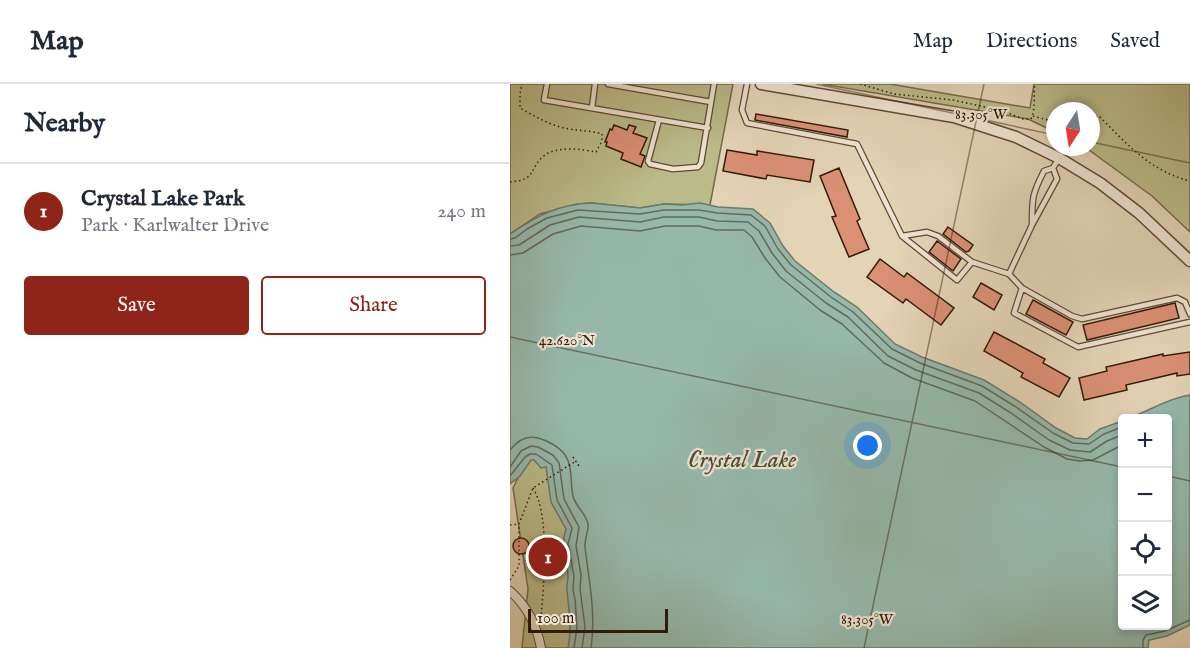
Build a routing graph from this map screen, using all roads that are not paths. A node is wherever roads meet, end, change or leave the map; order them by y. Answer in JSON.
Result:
{"nodes":[{"id":1,"x":547,"y":84,"type":"edge"},
{"id":2,"x":596,"y":84,"type":"edge"},
{"id":3,"x":608,"y":84,"type":"edge"},
{"id":4,"x":714,"y":84,"type":"edge"},
{"id":5,"x":747,"y":84,"type":"edge"},
{"id":6,"x":761,"y":84,"type":"edge"},
{"id":7,"x":711,"y":102,"type":"junction"},
{"id":8,"x":592,"y":108,"type":"junction"},
{"id":9,"x":659,"y":120,"type":"junction"},
{"id":10,"x":708,"y":128,"type":"junction"},
{"id":11,"x":1059,"y":158,"type":"junction"},
{"id":12,"x":1053,"y":168,"type":"junction"},
{"id":13,"x":1032,"y":225,"type":"junction"},
{"id":14,"x":902,"y":236,"type":"junction"},
{"id":15,"x":1190,"y":261,"type":"edge"},
{"id":16,"x":972,"y":262,"type":"junction"},
{"id":17,"x":1009,"y":274,"type":"junction"},
{"id":18,"x":1022,"y":288,"type":"junction"},
{"id":19,"x":1190,"y":314,"type":"edge"},
{"id":20,"x":1190,"y":322,"type":"edge"},
{"id":21,"x":510,"y":591,"type":"edge"},
{"id":22,"x":541,"y":648,"type":"edge"}],
"edges":[{"from":1,"to":8,"type":"lane"},
{"from":2,"to":8,"type":"lane"},
{"from":3,"to":7,"type":"lane"},
{"from":4,"to":7,"type":"lane"},
{"from":5,"to":14,"type":"lane"},
{"from":6,"to":11,"type":"street"},
{"from":7,"to":10,"type":"lane"},
{"from":8,"to":9,"type":"lane"},
{"from":9,"to":10,"type":"lane"},
{"from":9,"to":10,"type":"lane"},
{"from":11,"to":12,"type":"lane"},
{"from":11,"to":15,"type":"street"},
{"from":12,"to":13,"type":"lane"},
{"from":12,"to":13,"type":"lane"},
{"from":13,"to":17,"type":"lane"},
{"from":14,"to":16,"type":"lane"},
{"from":14,"to":16,"type":"lane"},
{"from":16,"to":17,"type":"lane"},
{"from":17,"to":18,"type":"lane"},
{"from":18,"to":19,"type":"lane"},
{"from":18,"to":20,"type":"lane"},
{"from":21,"to":22,"type":"street"}]}
